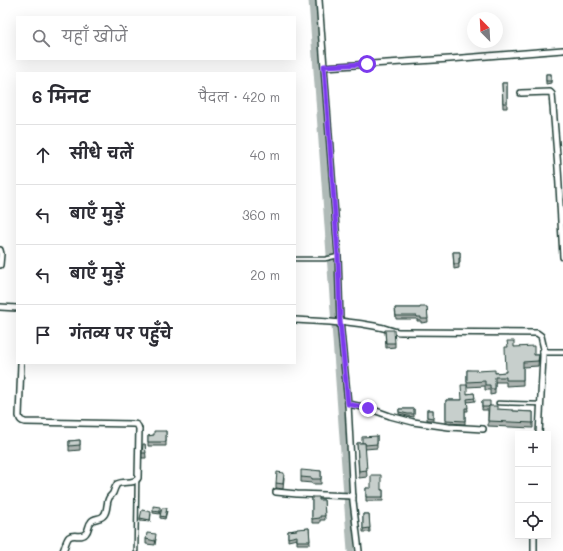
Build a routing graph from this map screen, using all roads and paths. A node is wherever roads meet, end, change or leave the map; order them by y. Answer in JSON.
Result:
{"nodes":[{"id":1,"x":319,"y":0,"type":"edge"},
{"id":2,"x":563,"y":50,"type":"edge"},
{"id":3,"x":324,"y":66,"type":"junction"},
{"id":4,"x":520,"y":94,"type":"dead end"},
{"id":5,"x":0,"y":250,"type":"edge"},
{"id":6,"x":563,"y":256,"type":"edge"},
{"id":7,"x":336,"y":257,"type":"junction"},
{"id":8,"x":296,"y":259,"type":"edge"},
{"id":9,"x":0,"y":265,"type":"edge"},
{"id":10,"x":0,"y":307,"type":"edge"},
{"id":11,"x":16,"y":308,"type":"edge"},
{"id":12,"x":296,"y":320,"type":"edge"},
{"id":13,"x":340,"y":322,"type":"junction"},
{"id":14,"x":543,"y":350,"type":"junction"},
{"id":15,"x":563,"y":352,"type":"edge"},
{"id":16,"x":21,"y":364,"type":"edge"},
{"id":17,"x":348,"y":404,"type":"junction"},
{"id":18,"x":498,"y":404,"type":"dead end"},
{"id":19,"x":541,"y":404,"type":"junction"},
{"id":20,"x":483,"y":429,"type":"dead end"},
{"id":21,"x":539,"y":431,"type":"edge"},
{"id":22,"x":137,"y":480,"type":"junction"},
{"id":23,"x":276,"y":492,"type":"dead end"},
{"id":24,"x":352,"y":496,"type":"junction"},
{"id":25,"x":534,"y":539,"type":"edge"},
{"id":26,"x":63,"y":551,"type":"edge"},
{"id":27,"x":136,"y":551,"type":"edge"},
{"id":28,"x":359,"y":551,"type":"edge"},
{"id":29,"x":534,"y":551,"type":"edge"}],
"edges":[{"from":1,"to":3,"type":"street"},
{"from":2,"to":3,"type":"street"},
{"from":3,"to":7,"type":"street"},
{"from":4,"to":6,"type":"street"},
{"from":5,"to":9,"type":"street"},
{"from":7,"to":8,"type":"lane"},
{"from":7,"to":13,"type":"street"},
{"from":10,"to":11,"type":"street"},
{"from":12,"to":13,"type":"street"},
{"from":13,"to":14,"type":"street"},
{"from":13,"to":17,"type":"street"},
{"from":14,"to":15,"type":"street"},
{"from":14,"to":19,"type":"street"},
{"from":16,"to":22,"type":"street"},
{"from":17,"to":20,"type":"street"},
{"from":17,"to":24,"type":"street"},
{"from":18,"to":19,"type":"lane"},
{"from":19,"to":21,"type":"street"},
{"from":22,"to":26,"type":"street"},
{"from":22,"to":27,"type":"lane"},
{"from":23,"to":24,"type":"street"},
{"from":24,"to":28,"type":"street"},
{"from":25,"to":29,"type":"street"}]}
